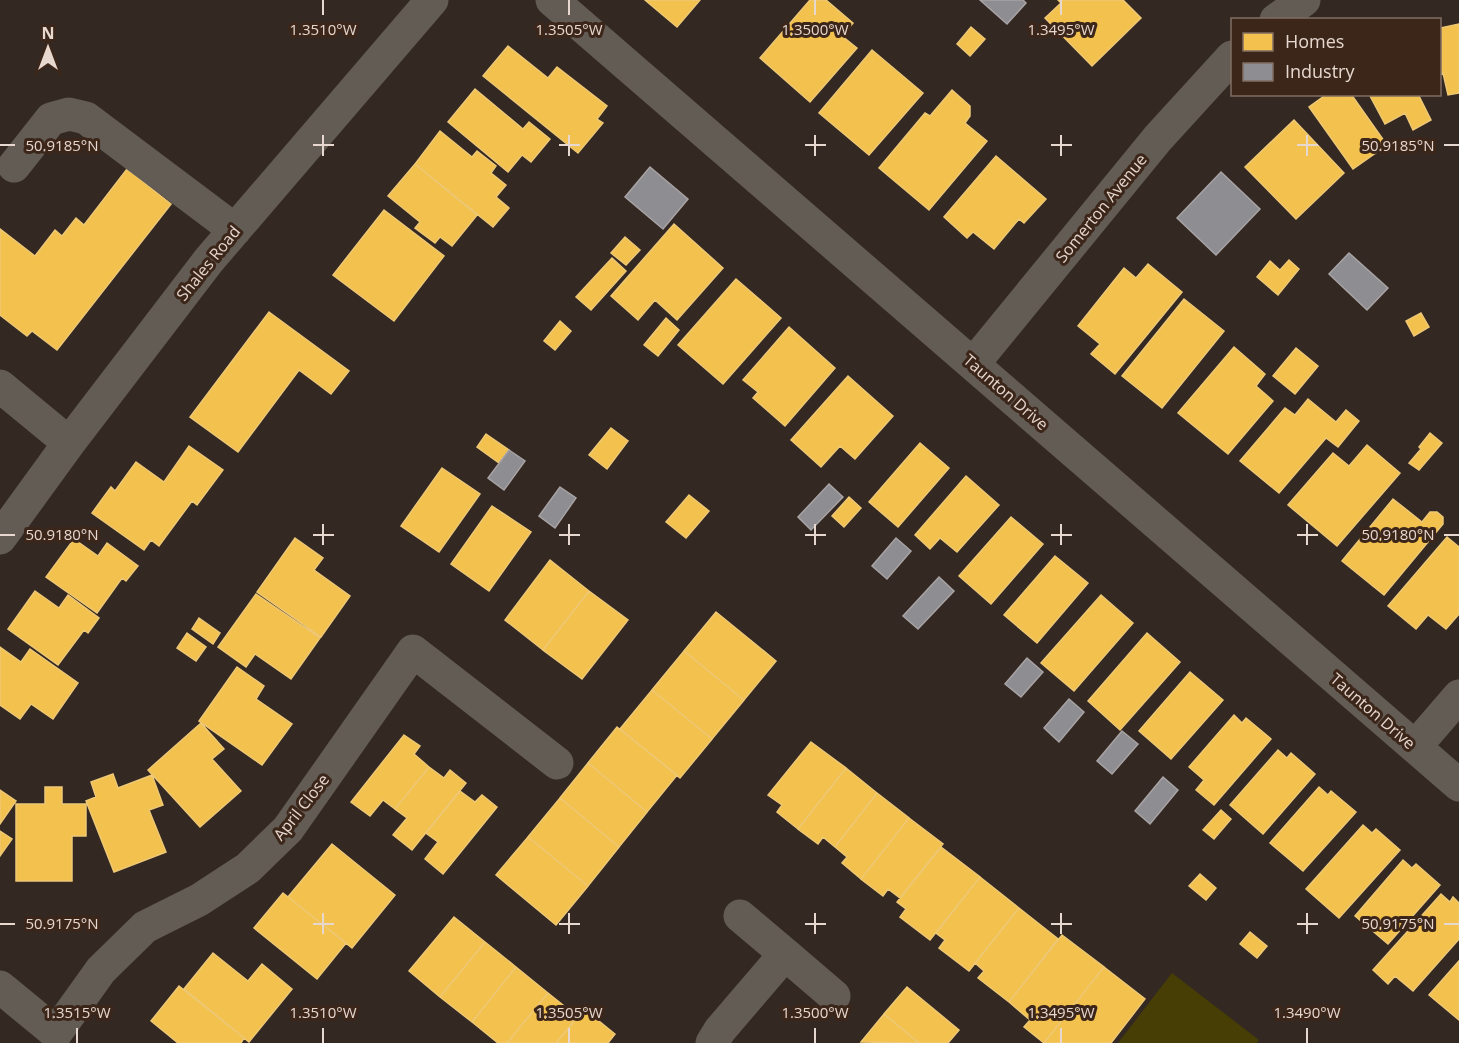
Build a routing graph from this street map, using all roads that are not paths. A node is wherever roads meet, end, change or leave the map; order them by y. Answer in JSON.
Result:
{"nodes":[{"id":1,"x":432,"y":0,"type":"edge"},
{"id":2,"x":552,"y":0,"type":"edge"},
{"id":3,"x":1304,"y":0,"type":"edge"},
{"id":4,"x":1279,"y":18,"type":"edge"},
{"id":5,"x":1231,"y":59,"type":"edge"},
{"id":6,"x":14,"y":166,"type":"dead end"},
{"id":7,"x":235,"y":230,"type":"junction"},
{"id":8,"x":974,"y":363,"type":"junction"},
{"id":9,"x":0,"y":386,"type":"edge"},
{"id":10,"x":69,"y":443,"type":"junction"},
{"id":11,"x":0,"y":538,"type":"edge"},
{"id":12,"x":1459,"y":696,"type":"edge"},
{"id":13,"x":1415,"y":747,"type":"junction"},
{"id":14,"x":557,"y":763,"type":"dead end"},
{"id":15,"x":1459,"y":785,"type":"edge"},
{"id":16,"x":740,"y":916,"type":"dead end"},
{"id":17,"x":785,"y":954,"type":"junction"},
{"id":18,"x":0,"y":987,"type":"edge"},
{"id":19,"x":834,"y":996,"type":"dead end"},
{"id":20,"x":63,"y":1038,"type":"edge"},
{"id":21,"x":712,"y":1043,"type":"edge"}],
"edges":[{"from":1,"to":7,"type":"street","name":"Shales Road"},
{"from":2,"to":8,"type":"street","name":"Taunton Drive"},
{"from":3,"to":4,"type":"street"},
{"from":5,"to":8,"type":"street","name":"Somerton Avenue"},
{"from":6,"to":7,"type":"street"},
{"from":7,"to":10,"type":"street","name":"Shales Road"},
{"from":8,"to":13,"type":"street","name":"Taunton Drive"},
{"from":9,"to":10,"type":"street"},
{"from":10,"to":11,"type":"street","name":"Shales Road"},
{"from":12,"to":13,"type":"street"},
{"from":13,"to":15,"type":"street","name":"Taunton Drive"},
{"from":14,"to":20,"type":"street","name":"April Close"},
{"from":16,"to":17,"type":"street"},
{"from":17,"to":19,"type":"street"},
{"from":17,"to":21,"type":"street"},
{"from":18,"to":20,"type":"street","name":"April Close"}]}
